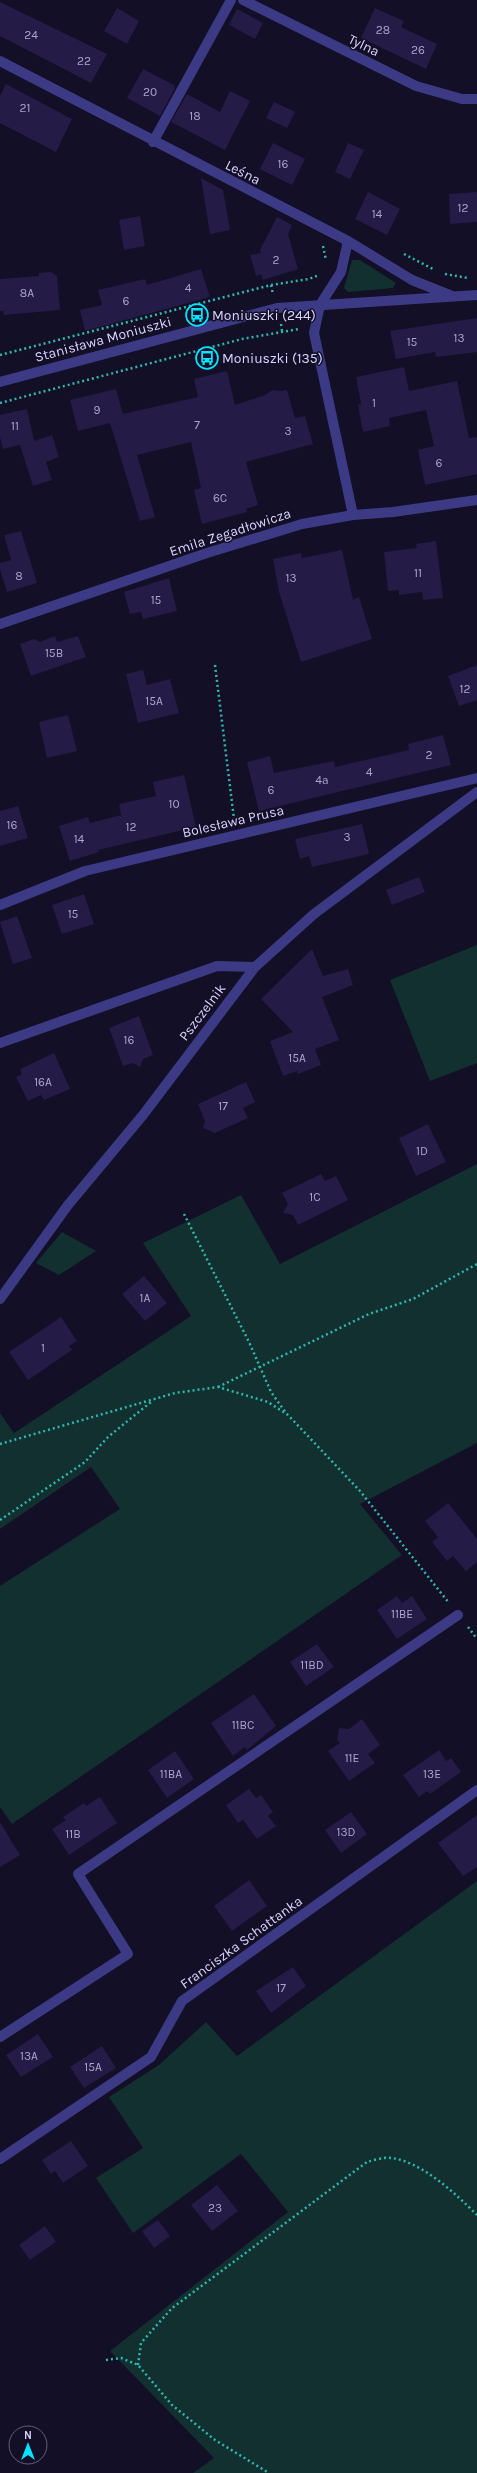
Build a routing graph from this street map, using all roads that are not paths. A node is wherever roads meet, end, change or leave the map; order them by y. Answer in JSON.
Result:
{"nodes":[{"id":1,"x":231,"y":0,"type":"edge"},
{"id":2,"x":243,"y":0,"type":"edge"},
{"id":3,"x":0,"y":62,"type":"edge"},
{"id":4,"x":477,"y":99,"type":"edge"},
{"id":5,"x":153,"y":142,"type":"junction"},
{"id":6,"x":348,"y":241,"type":"junction"},
{"id":7,"x":477,"y":295,"type":"edge"},
{"id":8,"x":452,"y":296,"type":"junction"},
{"id":9,"x":320,"y":305,"type":"junction"},
{"id":10,"x":0,"y":382,"type":"edge"},
{"id":11,"x":477,"y":500,"type":"edge"},
{"id":12,"x":353,"y":515,"type":"junction"},
{"id":13,"x":0,"y":624,"type":"edge"},
{"id":14,"x":477,"y":778,"type":"edge"},
{"id":15,"x":477,"y":792,"type":"edge"},
{"id":16,"x":0,"y":905,"type":"edge"},
{"id":17,"x":255,"y":967,"type":"junction"},
{"id":18,"x":0,"y":1043,"type":"edge"},
{"id":19,"x":0,"y":1299,"type":"edge"},
{"id":20,"x":458,"y":1615,"type":"road end"},
{"id":21,"x":477,"y":1790,"type":"edge"},
{"id":22,"x":0,"y":2037,"type":"edge"},
{"id":23,"x":0,"y":2159,"type":"edge"}],
"edges":[{"from":1,"to":5,"type":"street"},
{"from":2,"to":4,"type":"street","name":"Tylna"},
{"from":3,"to":5,"type":"street","name":"Leśna"},
{"from":5,"to":6,"type":"street","name":"Leśna"},
{"from":6,"to":8,"type":"street","name":"Leśna"},
{"from":6,"to":9,"type":"street"},
{"from":7,"to":8,"type":"street","name":"Leśna"},
{"from":8,"to":9,"type":"street","name":"Stanisława Moniuszki"},
{"from":9,"to":10,"type":"street","name":"Stanisława Moniuszki"},
{"from":9,"to":12,"type":"street"},
{"from":11,"to":12,"type":"street","name":"Emila Zegadłowicza"},
{"from":12,"to":13,"type":"street","name":"Emila Zegadłowicza"},
{"from":14,"to":16,"type":"street","name":"Bolesława Prusa"},
{"from":15,"to":17,"type":"street","name":"Pszczelnik"},
{"from":17,"to":18,"type":"street"},
{"from":17,"to":19,"type":"street","name":"Pszczelnik"},
{"from":20,"to":22,"type":"street"},
{"from":21,"to":23,"type":"street","name":"Franciszka Schattanka"}]}
